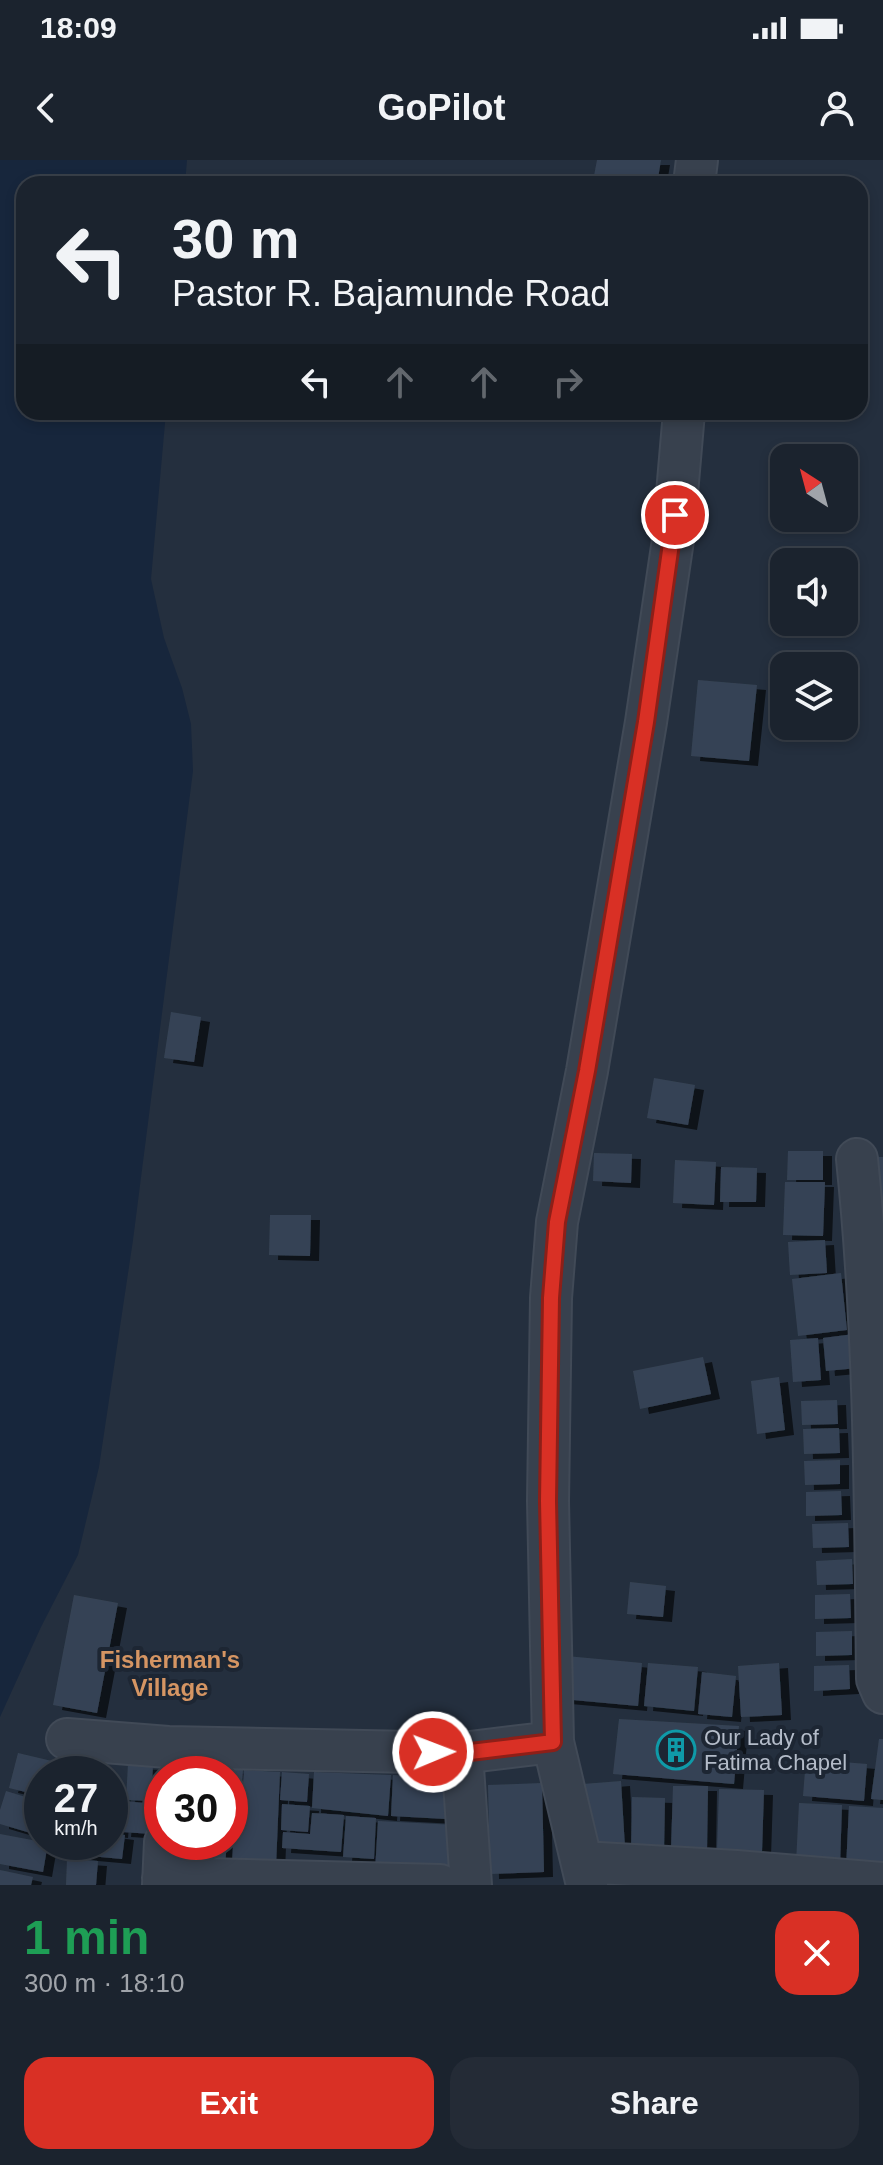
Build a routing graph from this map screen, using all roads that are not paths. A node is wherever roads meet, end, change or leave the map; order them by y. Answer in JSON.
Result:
{"nodes":[{"id":1,"x":683,"y":420,"type":"edge"},
{"id":2,"x":857,"y":1159,"type":"dead end"},
{"id":3,"x":873,"y":1222,"type":"edge"},
{"id":4,"x":877,"y":1347,"type":"edge"},
{"id":5,"x":879,"y":1476,"type":"edge"},
{"id":6,"x":880,"y":1604,"type":"edge"},
{"id":7,"x":883,"y":1693,"type":"edge"},
{"id":8,"x":67,"y":1739,"type":"dead end"},
{"id":9,"x":553,"y":1742,"type":"junction"},
{"id":10,"x":462,"y":1753,"type":"junction"},
{"id":11,"x":145,"y":1756,"type":"edge"},
{"id":12,"x":248,"y":1759,"type":"edge"},
{"id":13,"x":164,"y":1868,"type":"edge"},
{"id":14,"x":584,"y":1874,"type":"edge"},
{"id":15,"x":736,"y":1878,"type":"edge"},
{"id":16,"x":285,"y":1883,"type":"edge"},
{"id":17,"x":863,"y":1883,"type":"edge"},
{"id":18,"x":440,"y":1885,"type":"edge"},
{"id":19,"x":471,"y":1885,"type":"edge"}],
"edges":[{"from":1,"to":9,"type":"street"},
{"from":2,"to":3,"type":"street"},
{"from":3,"to":4,"type":"street"},
{"from":4,"to":5,"type":"street"},
{"from":5,"to":6,"type":"street"},
{"from":6,"to":7,"type":"street"},
{"from":8,"to":11,"type":"street"},
{"from":9,"to":10,"type":"street"},
{"from":9,"to":14,"type":"street"},
{"from":10,"to":12,"type":"street"},
{"from":10,"to":19,"type":"street"},
{"from":13,"to":16,"type":"street"},
{"from":14,"to":15,"type":"street"},
{"from":15,"to":17,"type":"street"},
{"from":16,"to":18,"type":"street"}]}
